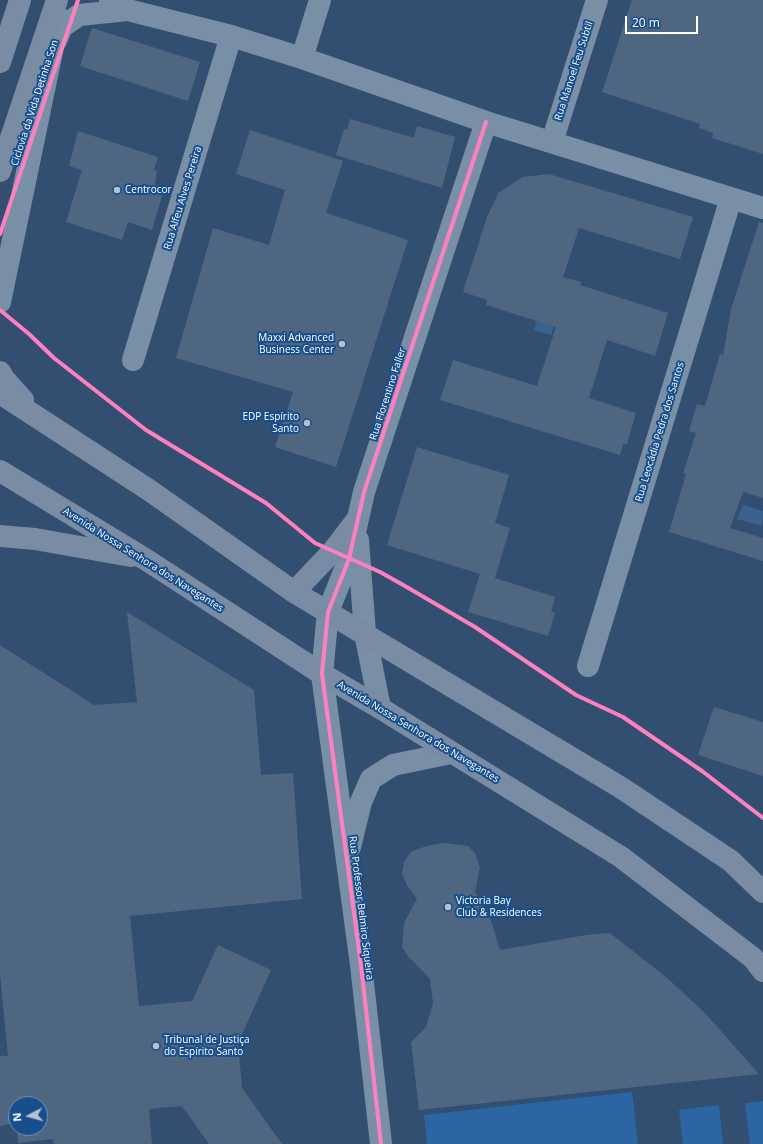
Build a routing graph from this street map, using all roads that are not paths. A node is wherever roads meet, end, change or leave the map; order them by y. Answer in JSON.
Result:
{"nodes":[{"id":1,"x":20,"y":0,"type":"edge"},
{"id":2,"x":57,"y":0,"type":"edge"},
{"id":3,"x":63,"y":0,"type":"edge"},
{"id":4,"x":320,"y":0,"type":"edge"},
{"id":5,"x":596,"y":0,"type":"edge"},
{"id":6,"x":119,"y":5,"type":"edge"},
{"id":7,"x":231,"y":36,"type":"junction"},
{"id":8,"x":53,"y":49,"type":"junction"},
{"id":9,"x":302,"y":58,"type":"junction"},
{"id":10,"x":0,"y":62,"type":"edge"},
{"id":11,"x":486,"y":122,"type":"junction"},
{"id":12,"x":552,"y":142,"type":"junction"},
{"id":13,"x":0,"y":171,"type":"edge"},
{"id":14,"x":731,"y":198,"type":"junction"},
{"id":15,"x":763,"y":208,"type":"edge"},
{"id":16,"x":0,"y":302,"type":"edge"},
{"id":17,"x":133,"y":360,"type":"dead end"},
{"id":18,"x":0,"y":372,"type":"edge"},
{"id":19,"x":0,"y":393,"type":"edge"},
{"id":20,"x":42,"y":420,"type":"junction"},
{"id":21,"x":0,"y":471,"type":"edge"},
{"id":22,"x":356,"y":521,"type":"junction"},
{"id":23,"x":0,"y":536,"type":"edge"},
{"id":24,"x":145,"y":559,"type":"junction"},
{"id":25,"x":294,"y":592,"type":"junction"},
{"id":26,"x":328,"y":612,"type":"junction"},
{"id":27,"x":365,"y":633,"type":"junction"},
{"id":28,"x":588,"y":666,"type":"dead end"},
{"id":29,"x":322,"y":674,"type":"junction"},
{"id":30,"x":380,"y":708,"type":"junction"},
{"id":31,"x":451,"y":753,"type":"junction"},
{"id":32,"x":347,"y":858,"type":"junction"},
{"id":33,"x":763,"y":892,"type":"edge"},
{"id":34,"x":763,"y":971,"type":"edge"},
{"id":35,"x":381,"y":1144,"type":"edge"}],
"edges":[{"from":1,"to":10,"type":"main road"},
{"from":2,"to":13,"type":"main road"},
{"from":3,"to":8,"type":"street"},
{"from":4,"to":9,"type":"street"},
{"from":5,"to":12,"type":"street","name":"Rua Manoel Feu Subtil"},
{"from":6,"to":7,"type":"street"},
{"from":6,"to":8,"type":"street"},
{"from":7,"to":9,"type":"street"},
{"from":7,"to":17,"type":"street","name":"Rua Alfeu Alves Pereira"},
{"from":8,"to":16,"type":"street"},
{"from":9,"to":11,"type":"street"},
{"from":11,"to":12,"type":"street"},
{"from":11,"to":22,"type":"street","name":"Rua Florentino Faller"},
{"from":12,"to":14,"type":"street"},
{"from":14,"to":15,"type":"street"},
{"from":14,"to":28,"type":"street","name":"Rua Leocádia Pedra dos Santos"},
{"from":18,"to":20,"type":"main road"},
{"from":19,"to":20,"type":"main road"},
{"from":20,"to":25,"type":"main road"},
{"from":21,"to":24,"type":"main road","name":"Avenida Nossa Senhora dos Navegantes"},
{"from":22,"to":25,"type":"main road"},
{"from":22,"to":26,"type":"street","name":"Rua Florentino Faller"},
{"from":22,"to":27,"type":"street","name":"Rua Florentino Faller"},
{"from":23,"to":24,"type":"main road"},
{"from":24,"to":29,"type":"main road","name":"Avenida Nossa Senhora dos Navegantes"},
{"from":25,"to":26,"type":"main road"},
{"from":26,"to":27,"type":"main road"},
{"from":26,"to":29,"type":"street","name":"Rua Florentino Faller"},
{"from":27,"to":30,"type":"street","name":"Rua Florentino Faller"},
{"from":27,"to":33,"type":"main road"},
{"from":29,"to":30,"type":"main road","name":"Avenida Nossa Senhora dos Navegantes"},
{"from":29,"to":32,"type":"street","name":"Rua Professor Belmiro Siqueira"},
{"from":30,"to":31,"type":"main road","name":"Avenida Nossa Senhora dos Navegantes"},
{"from":31,"to":32,"type":"street","name":"Rua Professor Belmiro Siqueira"},
{"from":31,"to":34,"type":"main road","name":"Avenida Nossa Senhora dos Navegantes"},
{"from":32,"to":35,"type":"street","name":"Rua Professor Belmiro Siqueira"}]}
